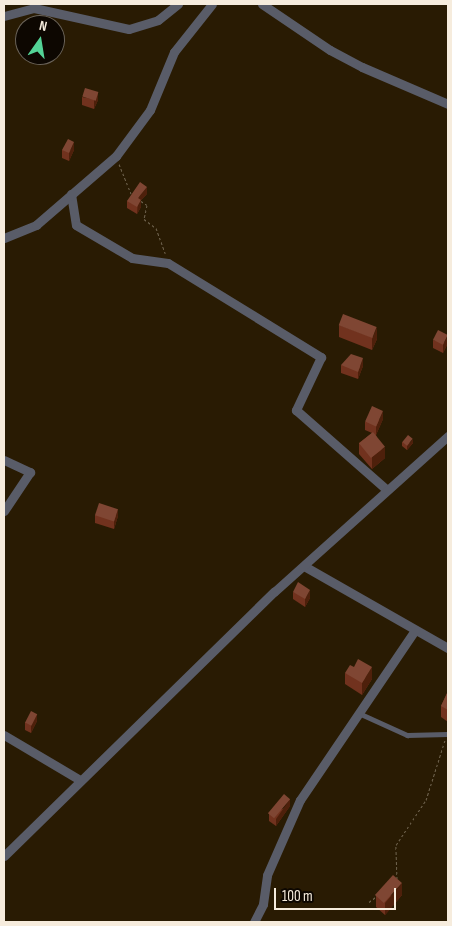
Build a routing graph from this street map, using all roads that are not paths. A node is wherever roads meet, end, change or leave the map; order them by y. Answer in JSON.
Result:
{"nodes":[{"id":1,"x":178,"y":4,"type":"edge"},
{"id":2,"x":210,"y":4,"type":"edge"},
{"id":3,"x":262,"y":4,"type":"edge"},
{"id":4,"x":4,"y":16,"type":"edge"},
{"id":5,"x":448,"y":104,"type":"edge"},
{"id":6,"x":71,"y":194,"type":"junction"},
{"id":7,"x":4,"y":238,"type":"edge"},
{"id":8,"x":448,"y":436,"type":"edge"},
{"id":9,"x":4,"y":460,"type":"edge"},
{"id":10,"x":387,"y":490,"type":"junction"},
{"id":11,"x":4,"y":510,"type":"edge"},
{"id":12,"x":304,"y":566,"type":"junction"},
{"id":13,"x":415,"y":630,"type":"junction"},
{"id":14,"x":448,"y":648,"type":"edge"},
{"id":15,"x":361,"y":714,"type":"junction"},
{"id":16,"x":447,"y":734,"type":"edge"},
{"id":17,"x":4,"y":735,"type":"edge"},
{"id":18,"x":80,"y":780,"type":"junction"},
{"id":19,"x":4,"y":856,"type":"edge"},
{"id":20,"x":254,"y":922,"type":"edge"}],
"edges":[{"from":1,"to":4,"type":"street"},
{"from":2,"to":6,"type":"street"},
{"from":3,"to":5,"type":"street"},
{"from":6,"to":7,"type":"street"},
{"from":6,"to":10,"type":"street"},
{"from":8,"to":10,"type":"street"},
{"from":9,"to":11,"type":"street"},
{"from":10,"to":12,"type":"street"},
{"from":12,"to":13,"type":"street"},
{"from":12,"to":18,"type":"street"},
{"from":13,"to":14,"type":"street"},
{"from":13,"to":15,"type":"street"},
{"from":15,"to":16,"type":"lane"},
{"from":15,"to":20,"type":"street"},
{"from":17,"to":18,"type":"street"},
{"from":18,"to":19,"type":"street"}]}
